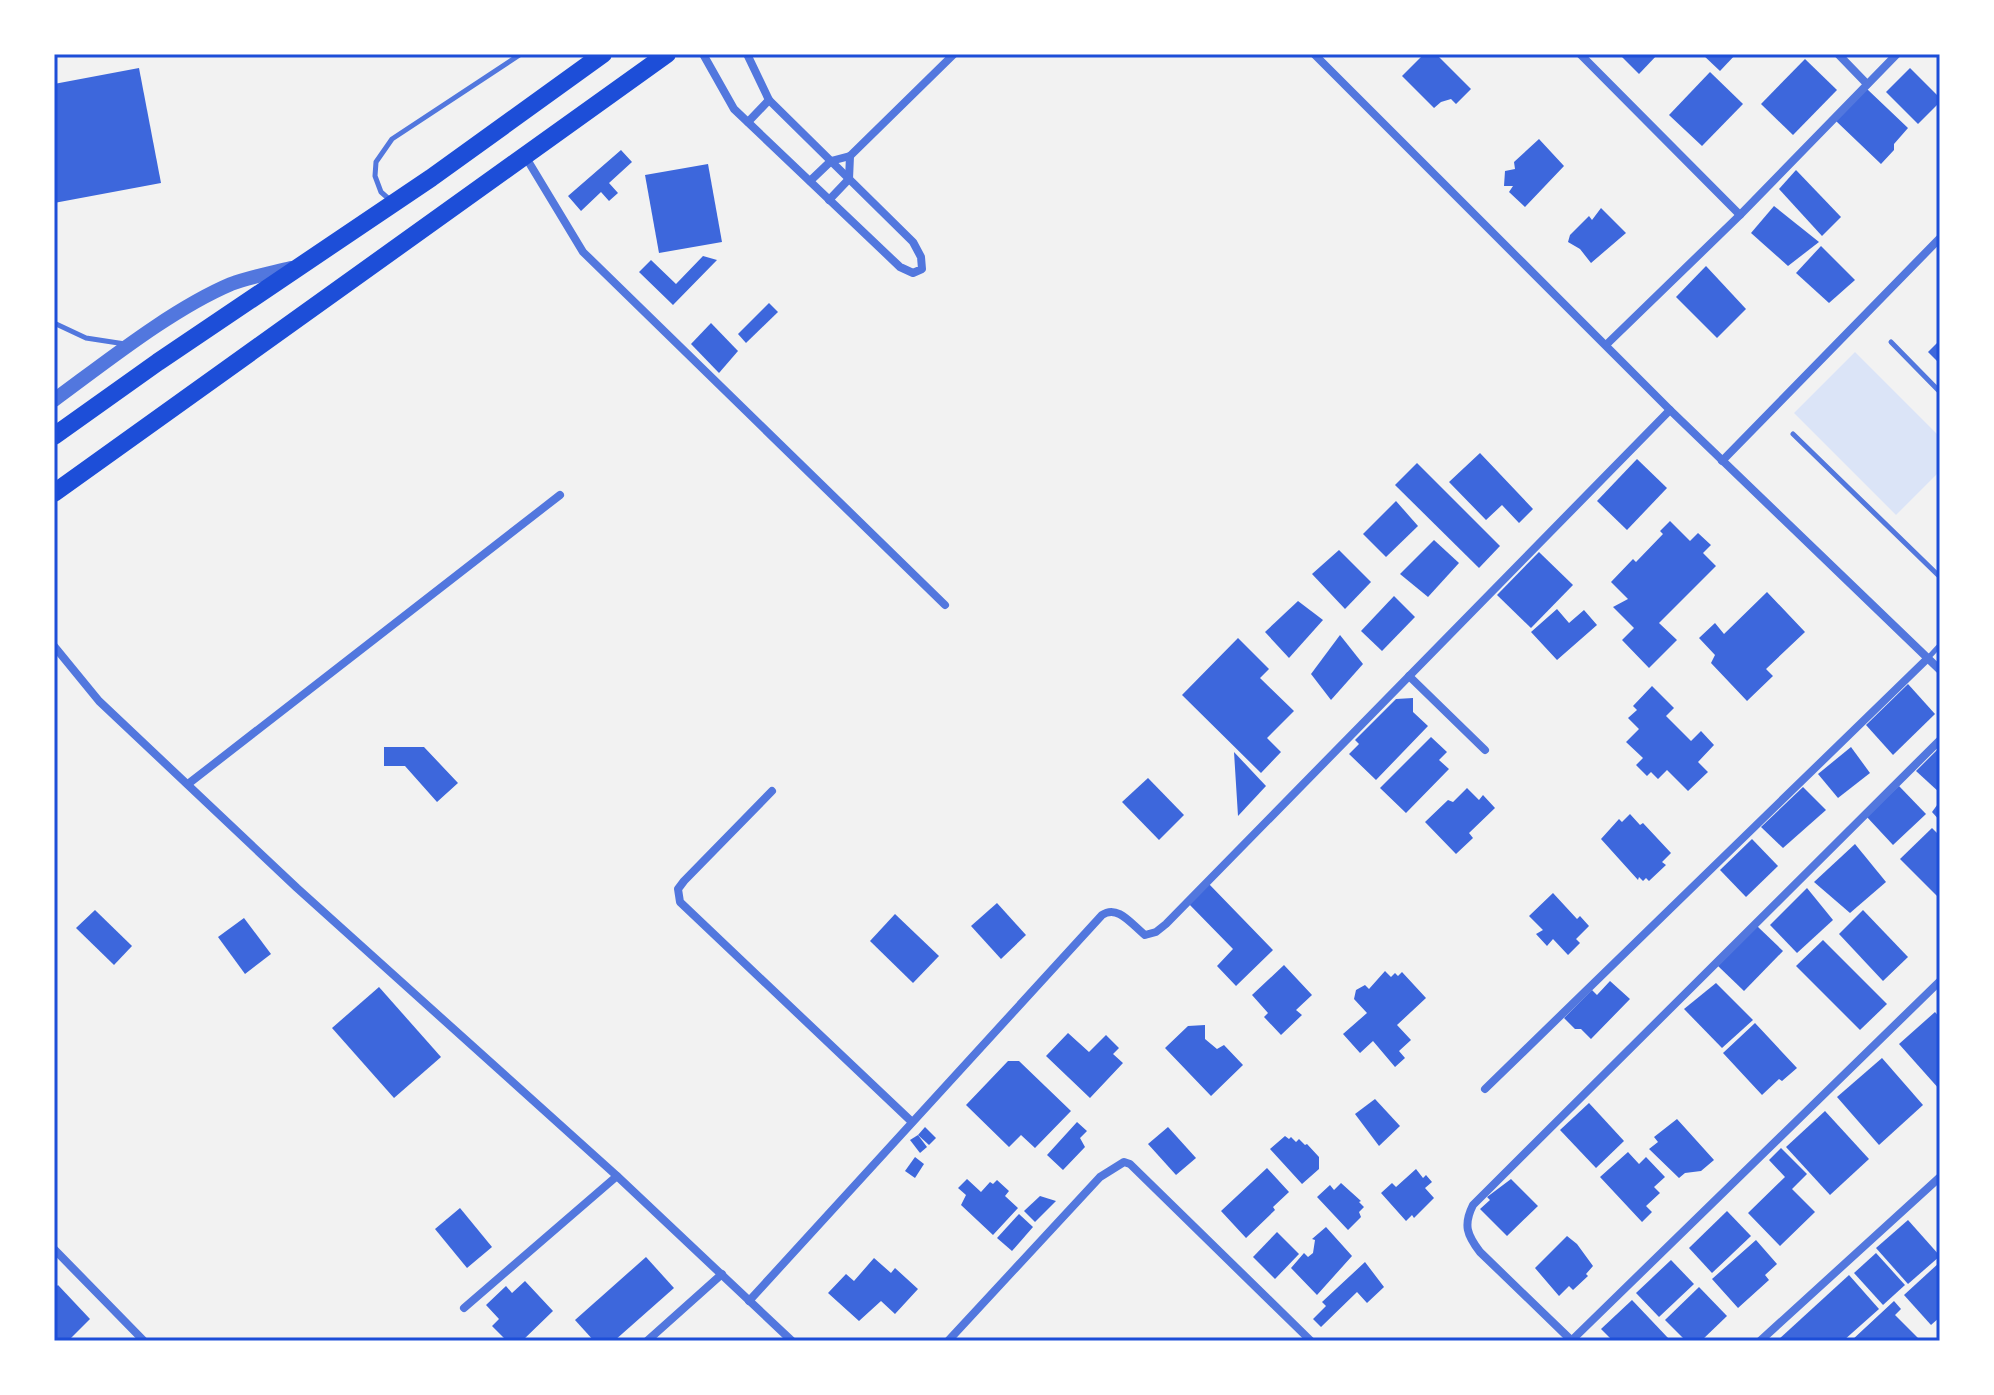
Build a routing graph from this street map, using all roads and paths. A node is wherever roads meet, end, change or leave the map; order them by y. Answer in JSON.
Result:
{"nodes":[{"id":1,"x":521,"y":54,"type":"edge"},
{"id":2,"x":603,"y":54,"type":"edge"},
{"id":3,"x":667,"y":54,"type":"edge"},
{"id":4,"x":703,"y":54,"type":"edge"},
{"id":5,"x":747,"y":54,"type":"edge"},
{"id":6,"x":954,"y":54,"type":"edge"},
{"id":7,"x":1314,"y":54,"type":"edge"},
{"id":8,"x":1580,"y":54,"type":"edge"},
{"id":9,"x":1838,"y":54,"type":"edge"},
{"id":10,"x":1897,"y":54,"type":"edge"},
{"id":11,"x":1867,"y":84,"type":"junction"},
{"id":12,"x":769,"y":100,"type":"junction"},
{"id":13,"x":748,"y":122,"type":"junction"},
{"id":14,"x":525,"y":156,"type":"junction"},
{"id":15,"x":850,"y":156,"type":"junction"},
{"id":16,"x":831,"y":161,"type":"junction"},
{"id":17,"x":849,"y":179,"type":"junction"},
{"id":18,"x":810,"y":181,"type":"junction"},
{"id":19,"x":829,"y":200,"type":"junction"},
{"id":20,"x":393,"y":202,"type":"junction"},
{"id":21,"x":1740,"y":215,"type":"junction"},
{"id":22,"x":1940,"y":238,"type":"edge"},
{"id":23,"x":307,"y":263,"type":"junction"},
{"id":24,"x":54,"y":323,"type":"edge"},
{"id":25,"x":1891,"y":342,"type":"dead end"},
{"id":26,"x":130,"y":344,"type":"junction"},
{"id":27,"x":1607,"y":344,"type":"junction"},
{"id":28,"x":1940,"y":392,"type":"edge"},
{"id":29,"x":54,"y":400,"type":"edge"},
{"id":30,"x":1670,"y":410,"type":"junction"},
{"id":31,"x":1793,"y":434,"type":"dead end"},
{"id":32,"x":54,"y":436,"type":"edge"},
{"id":33,"x":1722,"y":461,"type":"junction"},
{"id":34,"x":54,"y":493,"type":"edge"},
{"id":35,"x":560,"y":495,"type":"dead end"},
{"id":36,"x":1940,"y":577,"type":"edge"},
{"id":37,"x":945,"y":605,"type":"dead end"},
{"id":38,"x":1940,"y":645,"type":"edge"},
{"id":39,"x":54,"y":646,"type":"edge"},
{"id":40,"x":1928,"y":658,"type":"junction"},
{"id":41,"x":1940,"y":670,"type":"edge"},
{"id":42,"x":1409,"y":676,"type":"junction"},
{"id":43,"x":1940,"y":740,"type":"edge"},
{"id":44,"x":1485,"y":750,"type":"dead end"},
{"id":45,"x":188,"y":784,"type":"junction"},
{"id":46,"x":772,"y":791,"type":"dead end"},
{"id":47,"x":1940,"y":981,"type":"edge"},
{"id":48,"x":1485,"y":1089,"type":"dead end"},
{"id":49,"x":912,"y":1122,"type":"junction"},
{"id":50,"x":617,"y":1176,"type":"junction"},
{"id":51,"x":1940,"y":1177,"type":"edge"},
{"id":52,"x":54,"y":1249,"type":"edge"},
{"id":53,"x":722,"y":1274,"type":"junction"},
{"id":54,"x":749,"y":1301,"type":"junction"},
{"id":55,"x":464,"y":1308,"type":"dead end"},
{"id":56,"x":144,"y":1341,"type":"edge"},
{"id":57,"x":647,"y":1341,"type":"edge"},
{"id":58,"x":792,"y":1341,"type":"edge"},
{"id":59,"x":948,"y":1341,"type":"edge"},
{"id":60,"x":1311,"y":1341,"type":"edge"},
{"id":61,"x":1571,"y":1341,"type":"edge"},
{"id":62,"x":1760,"y":1341,"type":"edge"}],
"edges":[{"from":1,"to":20,"type":"lane"},
{"from":2,"to":20,"type":"highway"},
{"from":3,"to":14,"type":"highway"},
{"from":4,"to":13,"type":"street"},
{"from":5,"to":12,"type":"street"},
{"from":6,"to":15,"type":"street"},
{"from":7,"to":27,"type":"street"},
{"from":8,"to":21,"type":"street"},
{"from":9,"to":11,"type":"street"},
{"from":10,"to":11,"type":"street"},
{"from":11,"to":21,"type":"street"},
{"from":12,"to":13,"type":"street"},
{"from":12,"to":16,"type":"street"},
{"from":13,"to":18,"type":"street"},
{"from":14,"to":34,"type":"highway"},
{"from":14,"to":37,"type":"street"},
{"from":15,"to":16,"type":"street"},
{"from":15,"to":17,"type":"street"},
{"from":16,"to":17,"type":"street"},
{"from":16,"to":18,"type":"street"},
{"from":17,"to":19,"type":"street"},
{"from":17,"to":19,"type":"street"},
{"from":18,"to":19,"type":"street"},
{"from":20,"to":23,"type":"highway"},
{"from":21,"to":27,"type":"street"},
{"from":22,"to":33,"type":"street"},
{"from":23,"to":26,"type":"street"},
{"from":23,"to":32,"type":"highway"},
{"from":24,"to":26,"type":"lane"},
{"from":25,"to":28,"type":"lane"},
{"from":26,"to":29,"type":"street"},
{"from":27,"to":30,"type":"street"},
{"from":30,"to":33,"type":"street"},
{"from":30,"to":42,"type":"street"},
{"from":31,"to":36,"type":"lane"},
{"from":33,"to":40,"type":"street"},
{"from":35,"to":45,"type":"street"},
{"from":38,"to":40,"type":"lane"},
{"from":39,"to":45,"type":"street"},
{"from":40,"to":41,"type":"street"},
{"from":40,"to":48,"type":"street"},
{"from":42,"to":44,"type":"street"},
{"from":42,"to":49,"type":"street"},
{"from":43,"to":61,"type":"street"},
{"from":45,"to":50,"type":"street"},
{"from":46,"to":49,"type":"street"},
{"from":47,"to":61,"type":"street"},
{"from":49,"to":54,"type":"street"},
{"from":50,"to":53,"type":"street"},
{"from":50,"to":55,"type":"street"},
{"from":51,"to":62,"type":"street"},
{"from":52,"to":56,"type":"street"},
{"from":53,"to":54,"type":"street"},
{"from":53,"to":57,"type":"street"},
{"from":54,"to":58,"type":"street"},
{"from":59,"to":60,"type":"street"}]}
